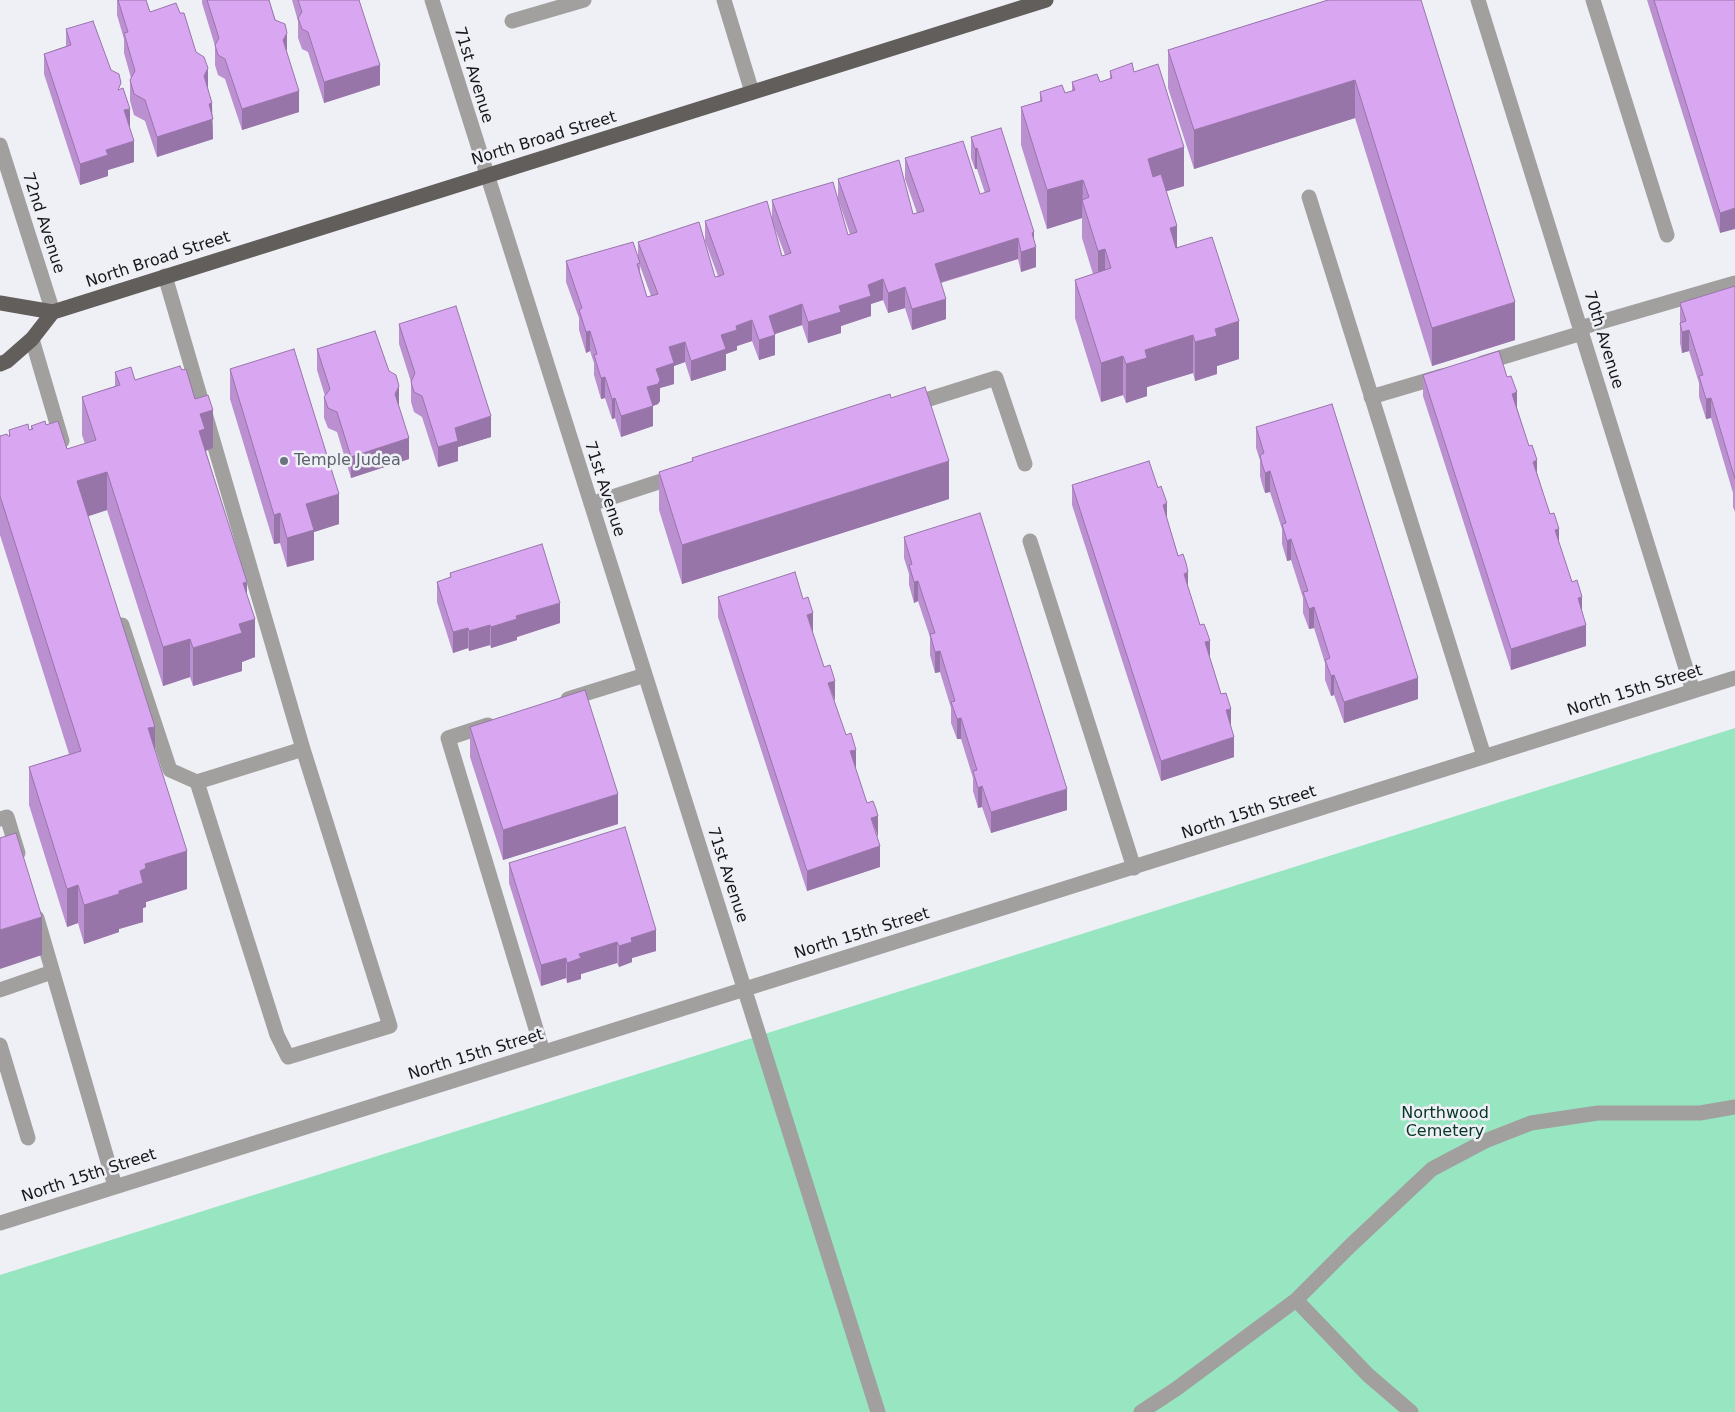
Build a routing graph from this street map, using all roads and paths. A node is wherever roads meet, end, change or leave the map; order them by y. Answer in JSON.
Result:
{"nodes":[{"id":1,"x":432,"y":0,"type":"edge"},
{"id":2,"x":584,"y":0,"type":"edge"},
{"id":3,"x":724,"y":0,"type":"edge"},
{"id":4,"x":1046,"y":0,"type":"edge"},
{"id":5,"x":1478,"y":0,"type":"edge"},
{"id":6,"x":1592,"y":0,"type":"edge"},
{"id":7,"x":512,"y":21,"type":"dead end"},
{"id":8,"x":752,"y":92,"type":"junction"},
{"id":9,"x":0,"y":145,"type":"edge"},
{"id":10,"x":486,"y":175,"type":"junction"},
{"id":11,"x":1309,"y":197,"type":"dead end"},
{"id":12,"x":1667,"y":235,"type":"dead end"},
{"id":13,"x":165,"y":276,"type":"junction"},
{"id":14,"x":1735,"y":283,"type":"edge"},
{"id":15,"x":0,"y":303,"type":"edge"},
{"id":16,"x":53,"y":312,"type":"junction"},
{"id":17,"x":1581,"y":331,"type":"junction"},
{"id":18,"x":32,"y":339,"type":"junction"},
{"id":19,"x":0,"y":364,"type":"edge"},
{"id":20,"x":1472,"y":367,"type":"edge"},
{"id":21,"x":1454,"y":372,"type":"edge"},
{"id":22,"x":1371,"y":398,"type":"junction"},
{"id":23,"x":893,"y":410,"type":"edge"},
{"id":24,"x":68,"y":458,"type":"edge"},
{"id":25,"x":1025,"y":464,"type":"dead end"},
{"id":26,"x":695,"y":470,"type":"edge"},
{"id":27,"x":591,"y":504,"type":"junction"},
{"id":28,"x":1030,"y":541,"type":"dead end"},
{"id":29,"x":118,"y":610,"type":"edge"},
{"id":30,"x":645,"y":675,"type":"junction"},
{"id":31,"x":1735,"y":678,"type":"edge"},
{"id":32,"x":1693,"y":691,"type":"junction"},
{"id":33,"x":557,"y":703,"type":"edge"},
{"id":34,"x":502,"y":720,"type":"edge"},
{"id":35,"x":303,"y":749,"type":"junction"},
{"id":36,"x":1484,"y":756,"type":"junction"},
{"id":37,"x":197,"y":782,"type":"junction"},
{"id":38,"x":0,"y":819,"type":"edge"},
{"id":39,"x":1134,"y":868,"type":"junction"},
{"id":40,"x":23,"y":871,"type":"edge"},
{"id":41,"x":34,"y":908,"type":"edge"},
{"id":42,"x":52,"y":972,"type":"junction"},
{"id":43,"x":745,"y":989,"type":"junction"},
{"id":44,"x":0,"y":990,"type":"edge"},
{"id":45,"x":0,"y":1045,"type":"edge"},
{"id":46,"x":543,"y":1052,"type":"junction"},
{"id":47,"x":1735,"y":1107,"type":"edge"},
{"id":48,"x":28,"y":1138,"type":"dead end"},
{"id":49,"x":115,"y":1186,"type":"junction"},
{"id":50,"x":0,"y":1223,"type":"edge"},
{"id":51,"x":1296,"y":1300,"type":"junction"},
{"id":52,"x":878,"y":1412,"type":"edge"},
{"id":53,"x":1141,"y":1412,"type":"edge"},
{"id":54,"x":1412,"y":1412,"type":"edge"}],
"edges":[{"from":1,"to":10,"type":"street","name":"71st Avenue"},
{"from":2,"to":7,"type":"street"},
{"from":3,"to":8,"type":"street"},
{"from":4,"to":8,"type":"main road","name":"North Broad Street"},
{"from":5,"to":17,"type":"street","name":"70th Avenue"},
{"from":6,"to":12,"type":"street"},
{"from":8,"to":10,"type":"main road","name":"North Broad Street"},
{"from":9,"to":16,"type":"street","name":"72nd Avenue"},
{"from":10,"to":13,"type":"main road","name":"North Broad Street"},
{"from":10,"to":27,"type":"street","name":"71st Avenue"},
{"from":11,"to":22,"type":"street"},
{"from":13,"to":16,"type":"main road","name":"North Broad Street"},
{"from":13,"to":35,"type":"street"},
{"from":14,"to":17,"type":"street"},
{"from":15,"to":16,"type":"main road","name":"North Broad Street"},
{"from":16,"to":18,"type":"main road"},
{"from":17,"to":20,"type":"street"},
{"from":17,"to":32,"type":"street","name":"70th Avenue"},
{"from":18,"to":19,"type":"main road"},
{"from":18,"to":24,"type":"street"},
{"from":21,"to":22,"type":"street"},
{"from":22,"to":36,"type":"street"},
{"from":23,"to":25,"type":"street"},
{"from":26,"to":27,"type":"street"},
{"from":27,"to":30,"type":"street","name":"71st Avenue"},
{"from":28,"to":39,"type":"street"},
{"from":29,"to":37,"type":"street"},
{"from":30,"to":33,"type":"street"},
{"from":30,"to":43,"type":"street","name":"71st Avenue"},
{"from":31,"to":32,"type":"street","name":"North 15th Street"},
{"from":32,"to":36,"type":"street","name":"North 15th Street"},
{"from":34,"to":46,"type":"street"},
{"from":35,"to":37,"type":"street"},
{"from":35,"to":37,"type":"street"},
{"from":36,"to":39,"type":"street","name":"North 15th Street"},
{"from":38,"to":40,"type":"street"},
{"from":39,"to":43,"type":"street","name":"North 15th Street"},
{"from":41,"to":42,"type":"street"},
{"from":42,"to":44,"type":"street"},
{"from":42,"to":49,"type":"street"},
{"from":43,"to":46,"type":"street","name":"North 15th Street"},
{"from":43,"to":52,"type":"street","name":"71st Avenue"},
{"from":45,"to":48,"type":"street"},
{"from":46,"to":49,"type":"street","name":"North 15th Street"},
{"from":47,"to":51,"type":"street"},
{"from":49,"to":50,"type":"street","name":"North 15th Street"},
{"from":51,"to":53,"type":"street"},
{"from":51,"to":54,"type":"street"}]}
